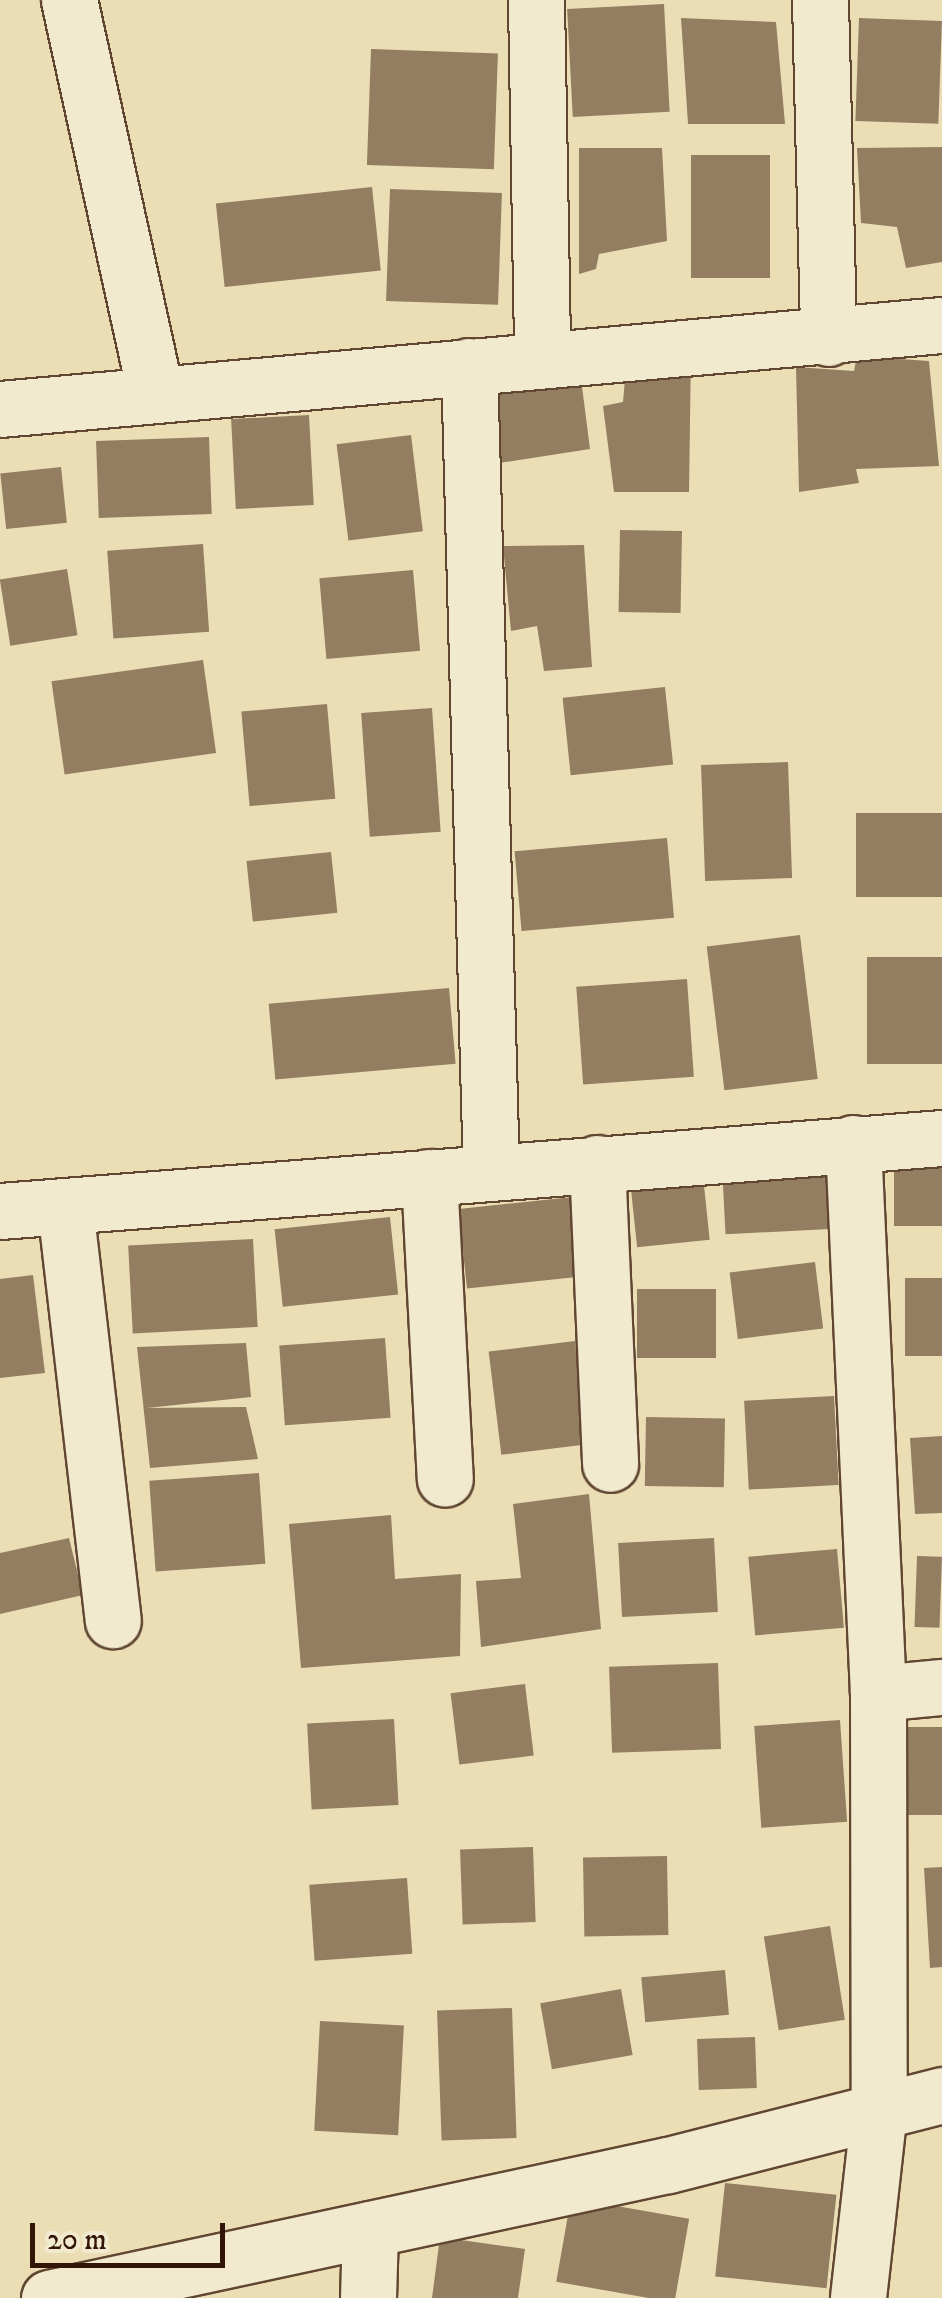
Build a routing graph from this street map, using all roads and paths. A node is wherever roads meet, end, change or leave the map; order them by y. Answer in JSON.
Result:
{"nodes":[{"id":1,"x":69,"y":0,"type":"edge"},
{"id":2,"x":536,"y":0,"type":"edge"},
{"id":3,"x":820,"y":0,"type":"edge"},
{"id":4,"x":942,"y":325,"type":"edge"},
{"id":5,"x":828,"y":338,"type":"junction"},
{"id":6,"x":542,"y":358,"type":"junction"},
{"id":7,"x":469,"y":366,"type":"junction"},
{"id":8,"x":156,"y":394,"type":"junction"},
{"id":9,"x":0,"y":409,"type":"edge"},
{"id":10,"x":942,"y":1138,"type":"edge"},
{"id":11,"x":852,"y":1143,"type":"junction"},
{"id":12,"x":597,"y":1163,"type":"junction"},
{"id":13,"x":491,"y":1172,"type":"junction"},
{"id":14,"x":429,"y":1176,"type":"junction"},
{"id":15,"x":64,"y":1206,"type":"junction"},
{"id":16,"x":0,"y":1210,"type":"edge"},
{"id":17,"x":610,"y":1464,"type":"dead end"},
{"id":18,"x":445,"y":1480,"type":"dead end"},
{"id":19,"x":114,"y":1620,"type":"dead end"},
{"id":20,"x":942,"y":1687,"type":"edge"},
{"id":21,"x":878,"y":1693,"type":"junction"},
{"id":22,"x":942,"y":2095,"type":"edge"},
{"id":23,"x":880,"y":2110,"type":"junction"},
{"id":24,"x":370,"y":2229,"type":"junction"},
{"id":25,"x":49,"y":2298,"type":"edge"},
{"id":26,"x":368,"y":2298,"type":"edge"},
{"id":27,"x":858,"y":2298,"type":"edge"}],
"edges":[{"from":1,"to":8,"type":"street"},
{"from":2,"to":6,"type":"street"},
{"from":3,"to":5,"type":"street"},
{"from":4,"to":5,"type":"street"},
{"from":5,"to":6,"type":"street"},
{"from":6,"to":7,"type":"street"},
{"from":7,"to":8,"type":"street"},
{"from":7,"to":13,"type":"street"},
{"from":8,"to":9,"type":"street"},
{"from":10,"to":11,"type":"street"},
{"from":11,"to":12,"type":"street"},
{"from":11,"to":21,"type":"street"},
{"from":12,"to":13,"type":"street"},
{"from":12,"to":17,"type":"street"},
{"from":13,"to":14,"type":"street"},
{"from":14,"to":15,"type":"street"},
{"from":14,"to":18,"type":"street"},
{"from":15,"to":16,"type":"street"},
{"from":15,"to":19,"type":"street"},
{"from":20,"to":21,"type":"street"},
{"from":21,"to":23,"type":"street"},
{"from":22,"to":23,"type":"street"},
{"from":23,"to":24,"type":"street"},
{"from":23,"to":27,"type":"street"},
{"from":24,"to":25,"type":"street"},
{"from":24,"to":26,"type":"street"}]}
